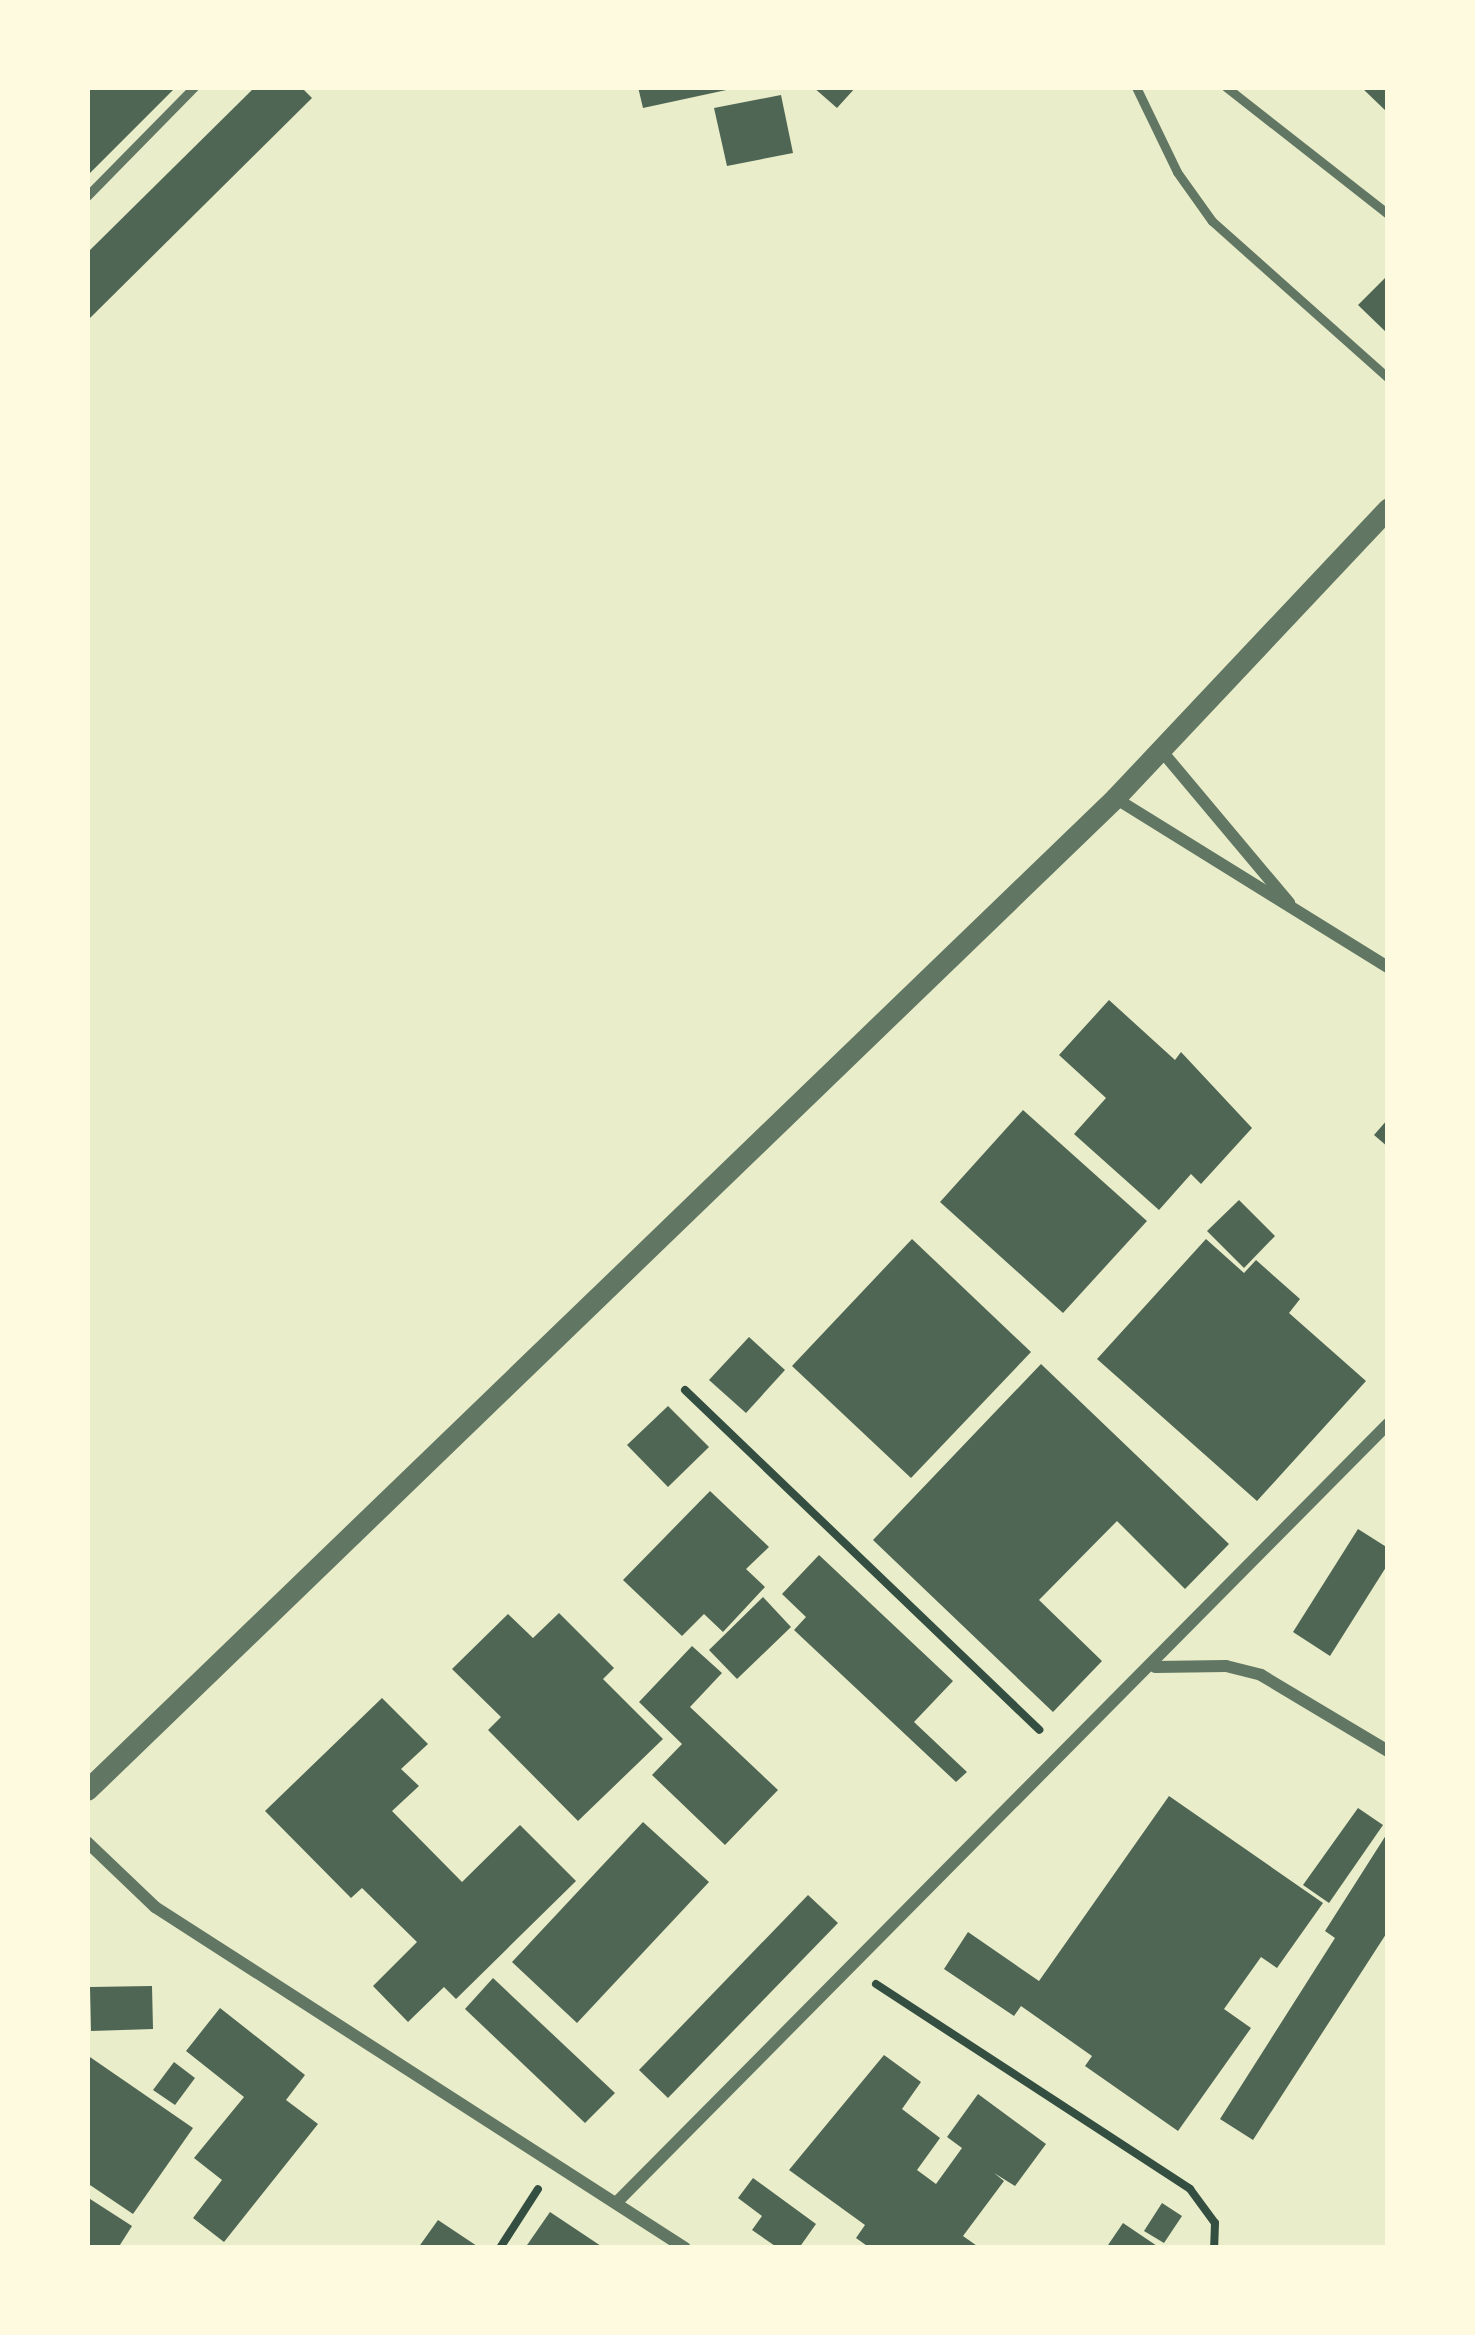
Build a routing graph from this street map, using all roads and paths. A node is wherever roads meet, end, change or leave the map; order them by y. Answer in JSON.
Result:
{"nodes":[{"id":1,"x":194,"y":87,"type":"edge"},
{"id":2,"x":1136,"y":87,"type":"edge"},
{"id":3,"x":1226,"y":87,"type":"edge"},
{"id":4,"x":87,"y":196,"type":"edge"},
{"id":5,"x":1388,"y":214,"type":"edge"},
{"id":6,"x":1388,"y":377,"type":"edge"},
{"id":7,"x":1388,"y":508,"type":"edge"},
{"id":8,"x":1160,"y":749,"type":"junction"},
{"id":9,"x":1115,"y":798,"type":"junction"},
{"id":10,"x":1290,"y":904,"type":"junction"},
{"id":11,"x":1388,"y":967,"type":"edge"},
{"id":12,"x":685,"y":1390,"type":"dead end"},
{"id":13,"x":1388,"y":1424,"type":"edge"},
{"id":14,"x":1156,"y":1667,"type":"junction"},
{"id":15,"x":1388,"y":1751,"type":"edge"},
{"id":16,"x":1066,"y":1756,"type":"junction"},
{"id":17,"x":87,"y":1790,"type":"edge"},
{"id":18,"x":87,"y":1842,"type":"edge"},
{"id":19,"x":853,"y":1969,"type":"junction"},
{"id":20,"x":554,"y":2164,"type":"junction"},
{"id":21,"x":616,"y":2204,"type":"junction"},
{"id":22,"x":500,"y":2248,"type":"edge"},
{"id":23,"x":685,"y":2248,"type":"edge"},
{"id":24,"x":1214,"y":2248,"type":"edge"}],
"edges":[{"from":1,"to":4,"type":"lane"},
{"from":2,"to":6,"type":"lane"},
{"from":3,"to":5,"type":"lane"},
{"from":7,"to":8,"type":"street"},
{"from":8,"to":9,"type":"street"},
{"from":8,"to":10,"type":"street"},
{"from":9,"to":10,"type":"street"},
{"from":9,"to":17,"type":"street"},
{"from":10,"to":11,"type":"street"},
{"from":12,"to":16,"type":"path"},
{"from":13,"to":14,"type":"street"},
{"from":14,"to":15,"type":"street"},
{"from":14,"to":16,"type":"street"},
{"from":16,"to":19,"type":"street"},
{"from":18,"to":20,"type":"street"},
{"from":19,"to":21,"type":"street"},
{"from":19,"to":24,"type":"path"},
{"from":20,"to":21,"type":"street"},
{"from":20,"to":22,"type":"path"},
{"from":21,"to":23,"type":"street"}]}
